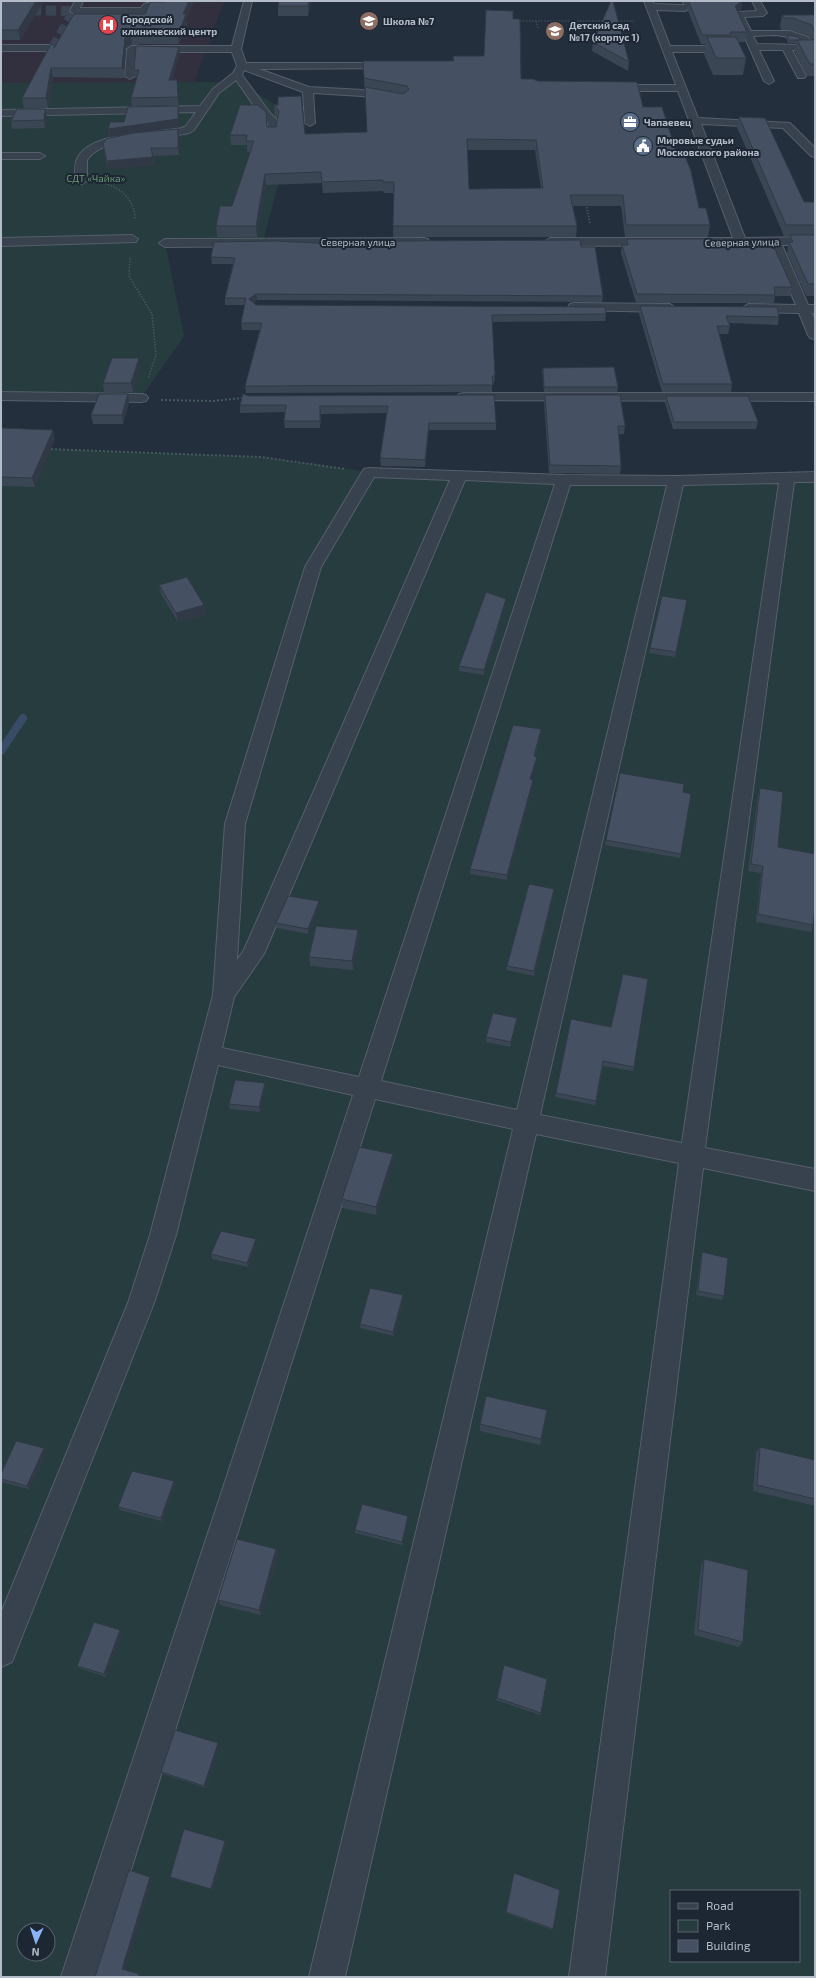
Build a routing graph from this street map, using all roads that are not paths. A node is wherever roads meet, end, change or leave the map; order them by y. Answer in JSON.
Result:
{"nodes":[{"id":1,"x":79,"y":1,"type":"edge"},
{"id":2,"x":248,"y":1,"type":"edge"},
{"id":3,"x":687,"y":1,"type":"edge"},
{"id":4,"x":756,"y":1,"type":"edge"},
{"id":5,"x":650,"y":4,"type":"edge"},
{"id":6,"x":167,"y":6,"type":"edge"},
{"id":7,"x":747,"y":34,"type":"junction"},
{"id":8,"x":786,"y":47,"type":"junction"},
{"id":9,"x":1,"y":48,"type":"edge"},
{"id":10,"x":53,"y":48,"type":"edge"},
{"id":11,"x":754,"y":48,"type":"junction"},
{"id":12,"x":236,"y":49,"type":"junction"},
{"id":13,"x":666,"y":49,"type":"junction"},
{"id":14,"x":401,"y":66,"type":"edge"},
{"id":15,"x":240,"y":70,"type":"junction"},
{"id":16,"x":130,"y":76,"type":"dead end"},
{"id":17,"x":801,"y":76,"type":"dead end"},
{"id":18,"x":769,"y":81,"type":"dead end"},
{"id":19,"x":597,"y":88,"type":"edge"},
{"id":20,"x":681,"y":88,"type":"junction"},
{"id":21,"x":308,"y":90,"type":"junction"},
{"id":22,"x":403,"y":100,"type":"edge"},
{"id":23,"x":204,"y":109,"type":"junction"},
{"id":24,"x":1,"y":113,"type":"edge"},
{"id":25,"x":694,"y":121,"type":"junction"},
{"id":26,"x":310,"y":123,"type":"dead end"},
{"id":27,"x":273,"y":134,"type":"edge"},
{"id":28,"x":814,"y":152,"type":"edge"},
{"id":29,"x":1,"y":156,"type":"edge"},
{"id":30,"x":40,"y":156,"type":"dead end"},
{"id":31,"x":82,"y":181,"type":"road end"},
{"id":32,"x":132,"y":239,"type":"road end"},
{"id":33,"x":815,"y":241,"type":"edge"},
{"id":34,"x":1,"y":242,"type":"edge"},
{"id":35,"x":437,"y":242,"type":"edge"},
{"id":36,"x":540,"y":242,"type":"edge"},
{"id":37,"x":741,"y":242,"type":"junction"},
{"id":38,"x":774,"y":242,"type":"junction"},
{"id":39,"x":165,"y":243,"type":"dead end"},
{"id":40,"x":558,"y":307,"type":"edge"},
{"id":41,"x":685,"y":308,"type":"edge"},
{"id":42,"x":732,"y":308,"type":"edge"},
{"id":43,"x":809,"y":308,"type":"edge"},
{"id":44,"x":815,"y":335,"type":"edge"},
{"id":45,"x":1,"y":396,"type":"edge"},
{"id":46,"x":815,"y":397,"type":"edge"},
{"id":47,"x":141,"y":398,"type":"road end"},
{"id":48,"x":449,"y":398,"type":"edge"},
{"id":49,"x":459,"y":477,"type":"junction"},
{"id":50,"x":787,"y":477,"type":"junction"},
{"id":51,"x":815,"y":477,"type":"edge"},
{"id":52,"x":564,"y":480,"type":"junction"},
{"id":53,"x":676,"y":481,"type":"junction"},
{"id":54,"x":224,"y":995,"type":"junction"},
{"id":55,"x":208,"y":1054,"type":"junction"},
{"id":56,"x":367,"y":1089,"type":"junction"},
{"id":57,"x":526,"y":1122,"type":"junction"},
{"id":58,"x":692,"y":1155,"type":"junction"},
{"id":59,"x":815,"y":1180,"type":"edge"},
{"id":60,"x":1,"y":1651,"type":"edge"},
{"id":61,"x":79,"y":1977,"type":"edge"},
{"id":62,"x":327,"y":1977,"type":"edge"},
{"id":63,"x":587,"y":1977,"type":"edge"}],
"edges":[{"from":1,"to":6,"type":"street"},
{"from":2,"to":12,"type":"street"},
{"from":3,"to":5,"type":"street"},
{"from":4,"to":7,"type":"street"},
{"from":5,"to":13,"type":"street"},
{"from":7,"to":8,"type":"street"},
{"from":7,"to":11,"type":"street"},
{"from":8,"to":11,"type":"street"},
{"from":8,"to":17,"type":"street"},
{"from":9,"to":10,"type":"street"},
{"from":11,"to":13,"type":"street"},
{"from":11,"to":18,"type":"street"},
{"from":12,"to":15,"type":"street"},
{"from":12,"to":16,"type":"street"},
{"from":13,"to":20,"type":"street"},
{"from":14,"to":15,"type":"street"},
{"from":15,"to":21,"type":"street"},
{"from":15,"to":23,"type":"street"},
{"from":15,"to":27,"type":"street"},
{"from":19,"to":20,"type":"street"},
{"from":20,"to":25,"type":"street"},
{"from":21,"to":22,"type":"street"},
{"from":21,"to":26,"type":"street"},
{"from":23,"to":24,"type":"street"},
{"from":23,"to":31,"type":"street"},
{"from":25,"to":28,"type":"street"},
{"from":25,"to":37,"type":"street"},
{"from":29,"to":30,"type":"street"},
{"from":32,"to":34,"type":"street"},
{"from":33,"to":38,"type":"street","name":"Северная улица"},
{"from":35,"to":39,"type":"street","name":"Северная улица"},
{"from":36,"to":37,"type":"street","name":"Северная улица"},
{"from":37,"to":38,"type":"street","name":"Северная улица"},
{"from":38,"to":43,"type":"street"},
{"from":40,"to":41,"type":"street"},
{"from":42,"to":43,"type":"street"},
{"from":43,"to":44,"type":"street"},
{"from":45,"to":47,"type":"street"},
{"from":46,"to":48,"type":"street"},
{"from":49,"to":52,"type":"street"},
{"from":49,"to":54,"type":"street"},
{"from":49,"to":54,"type":"street"},
{"from":50,"to":51,"type":"street"},
{"from":50,"to":53,"type":"street"},
{"from":50,"to":58,"type":"street"},
{"from":52,"to":53,"type":"street"},
{"from":52,"to":56,"type":"street"},
{"from":53,"to":57,"type":"street"},
{"from":54,"to":55,"type":"street"},
{"from":55,"to":56,"type":"street"},
{"from":55,"to":60,"type":"street"},
{"from":56,"to":57,"type":"street"},
{"from":56,"to":61,"type":"street"},
{"from":57,"to":58,"type":"street"},
{"from":57,"to":62,"type":"street"},
{"from":58,"to":59,"type":"street"},
{"from":58,"to":63,"type":"street"}]}
